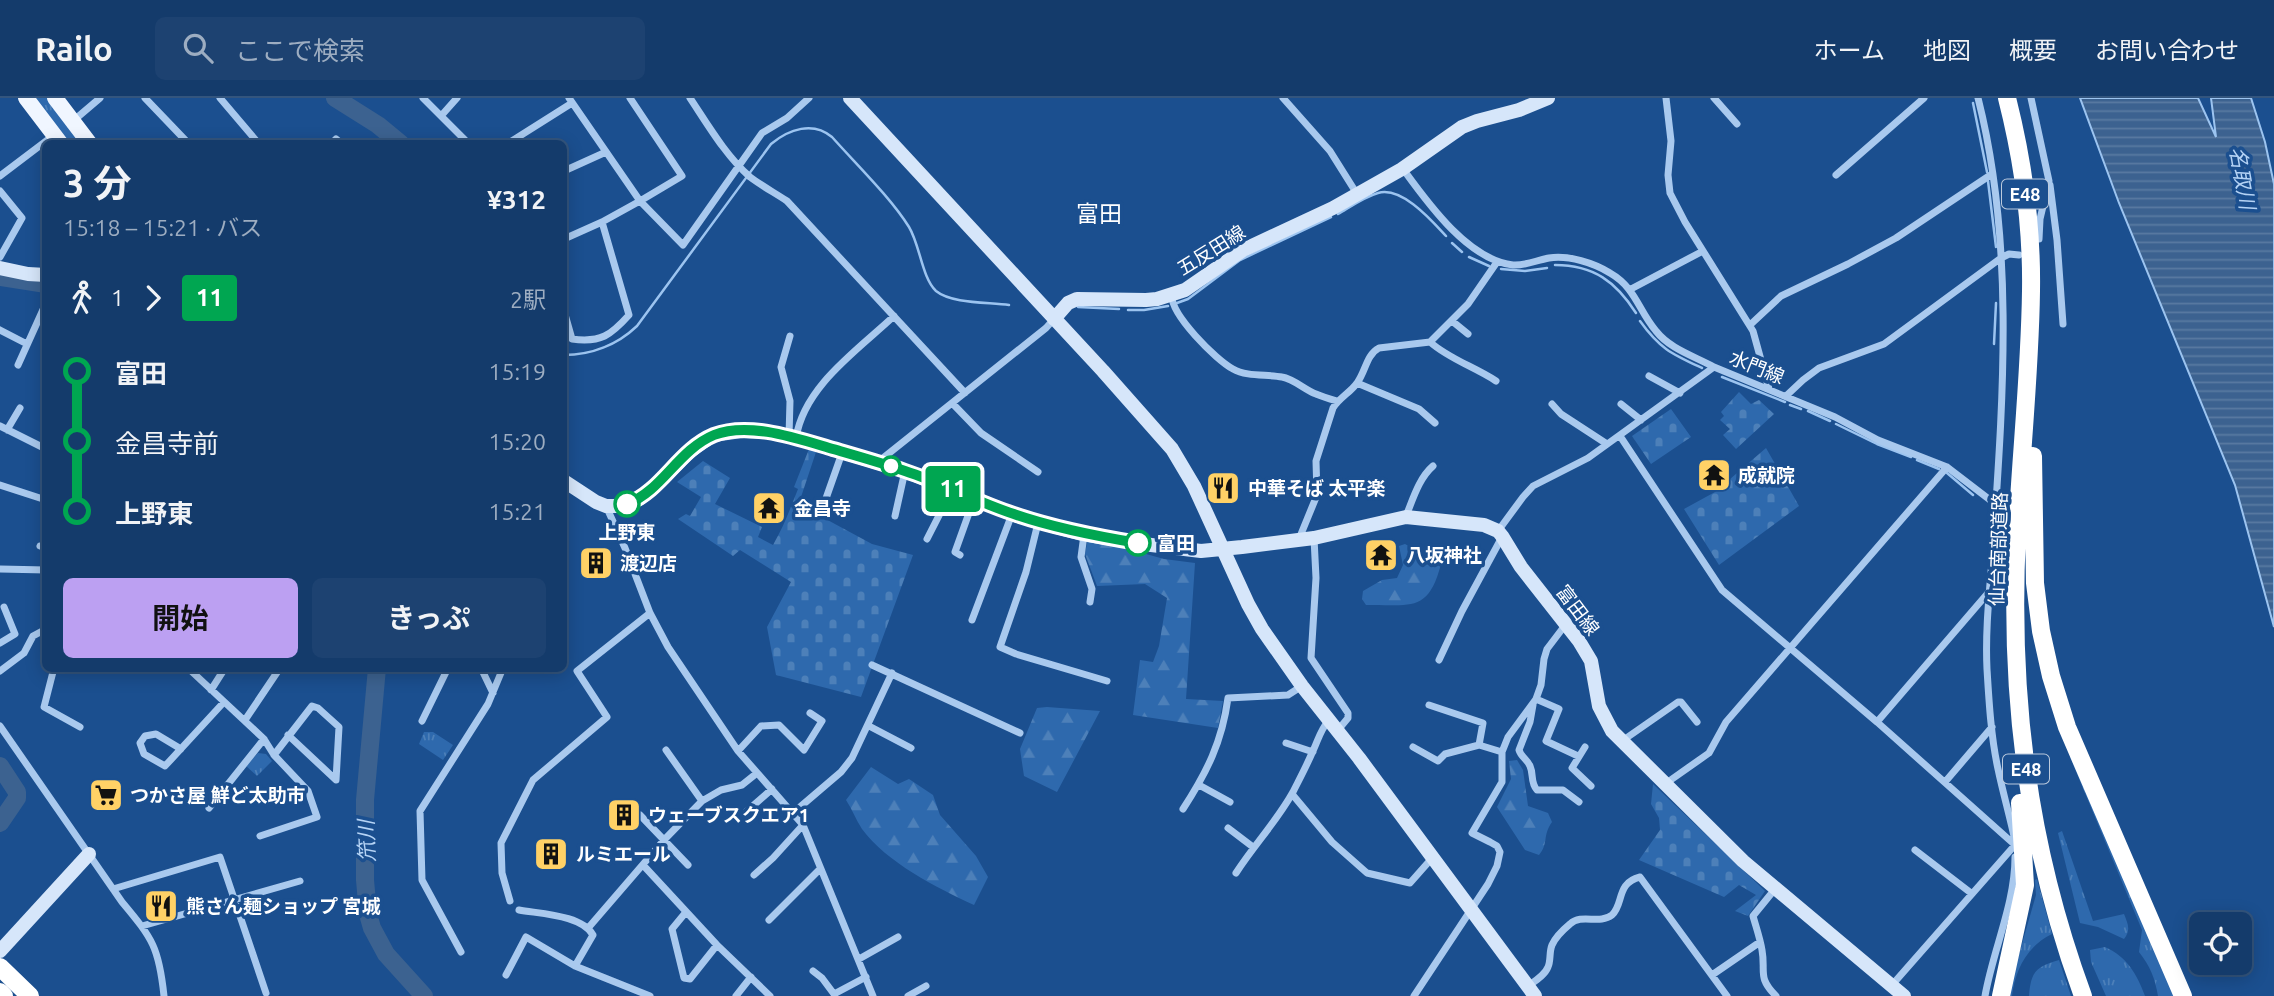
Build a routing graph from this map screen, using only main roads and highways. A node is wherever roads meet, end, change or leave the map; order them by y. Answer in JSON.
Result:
{"nodes":[{"id":1,"x":26,"y":98,"type":"edge"},
{"id":2,"x":55,"y":98,"type":"edge"},
{"id":3,"x":2007,"y":98,"type":"edge"},
{"id":4,"x":58,"y":139,"type":"edge"},
{"id":5,"x":87,"y":140,"type":"edge"},
{"id":6,"x":2031,"y":292,"type":"junction"},
{"id":7,"x":2017,"y":535,"type":"junction"},
{"id":8,"x":0,"y":967,"type":"edge"},
{"id":9,"x":0,"y":992,"type":"edge"},
{"id":10,"x":4,"y":996,"type":"edge"},
{"id":11,"x":30,"y":996,"type":"edge"},
{"id":12,"x":2001,"y":996,"type":"edge"},
{"id":13,"x":2082,"y":996,"type":"edge"},
{"id":14,"x":2183,"y":996,"type":"edge"}],
"edges":[{"from":1,"to":4,"type":"main road"},
{"from":2,"to":5,"type":"main road"},
{"from":3,"to":6,"type":"highway","name":"仙台南部道路","number":"E48"},
{"from":6,"to":7,"type":"highway","name":"仙台南部道路","number":"E48"},
{"from":6,"to":14,"type":"highway"},
{"from":7,"to":12,"type":"highway"},
{"from":7,"to":13,"type":"highway","name":"仙台南部道路","number":"E48"},
{"from":8,"to":11,"type":"highway"},
{"from":9,"to":10,"type":"highway"}]}
